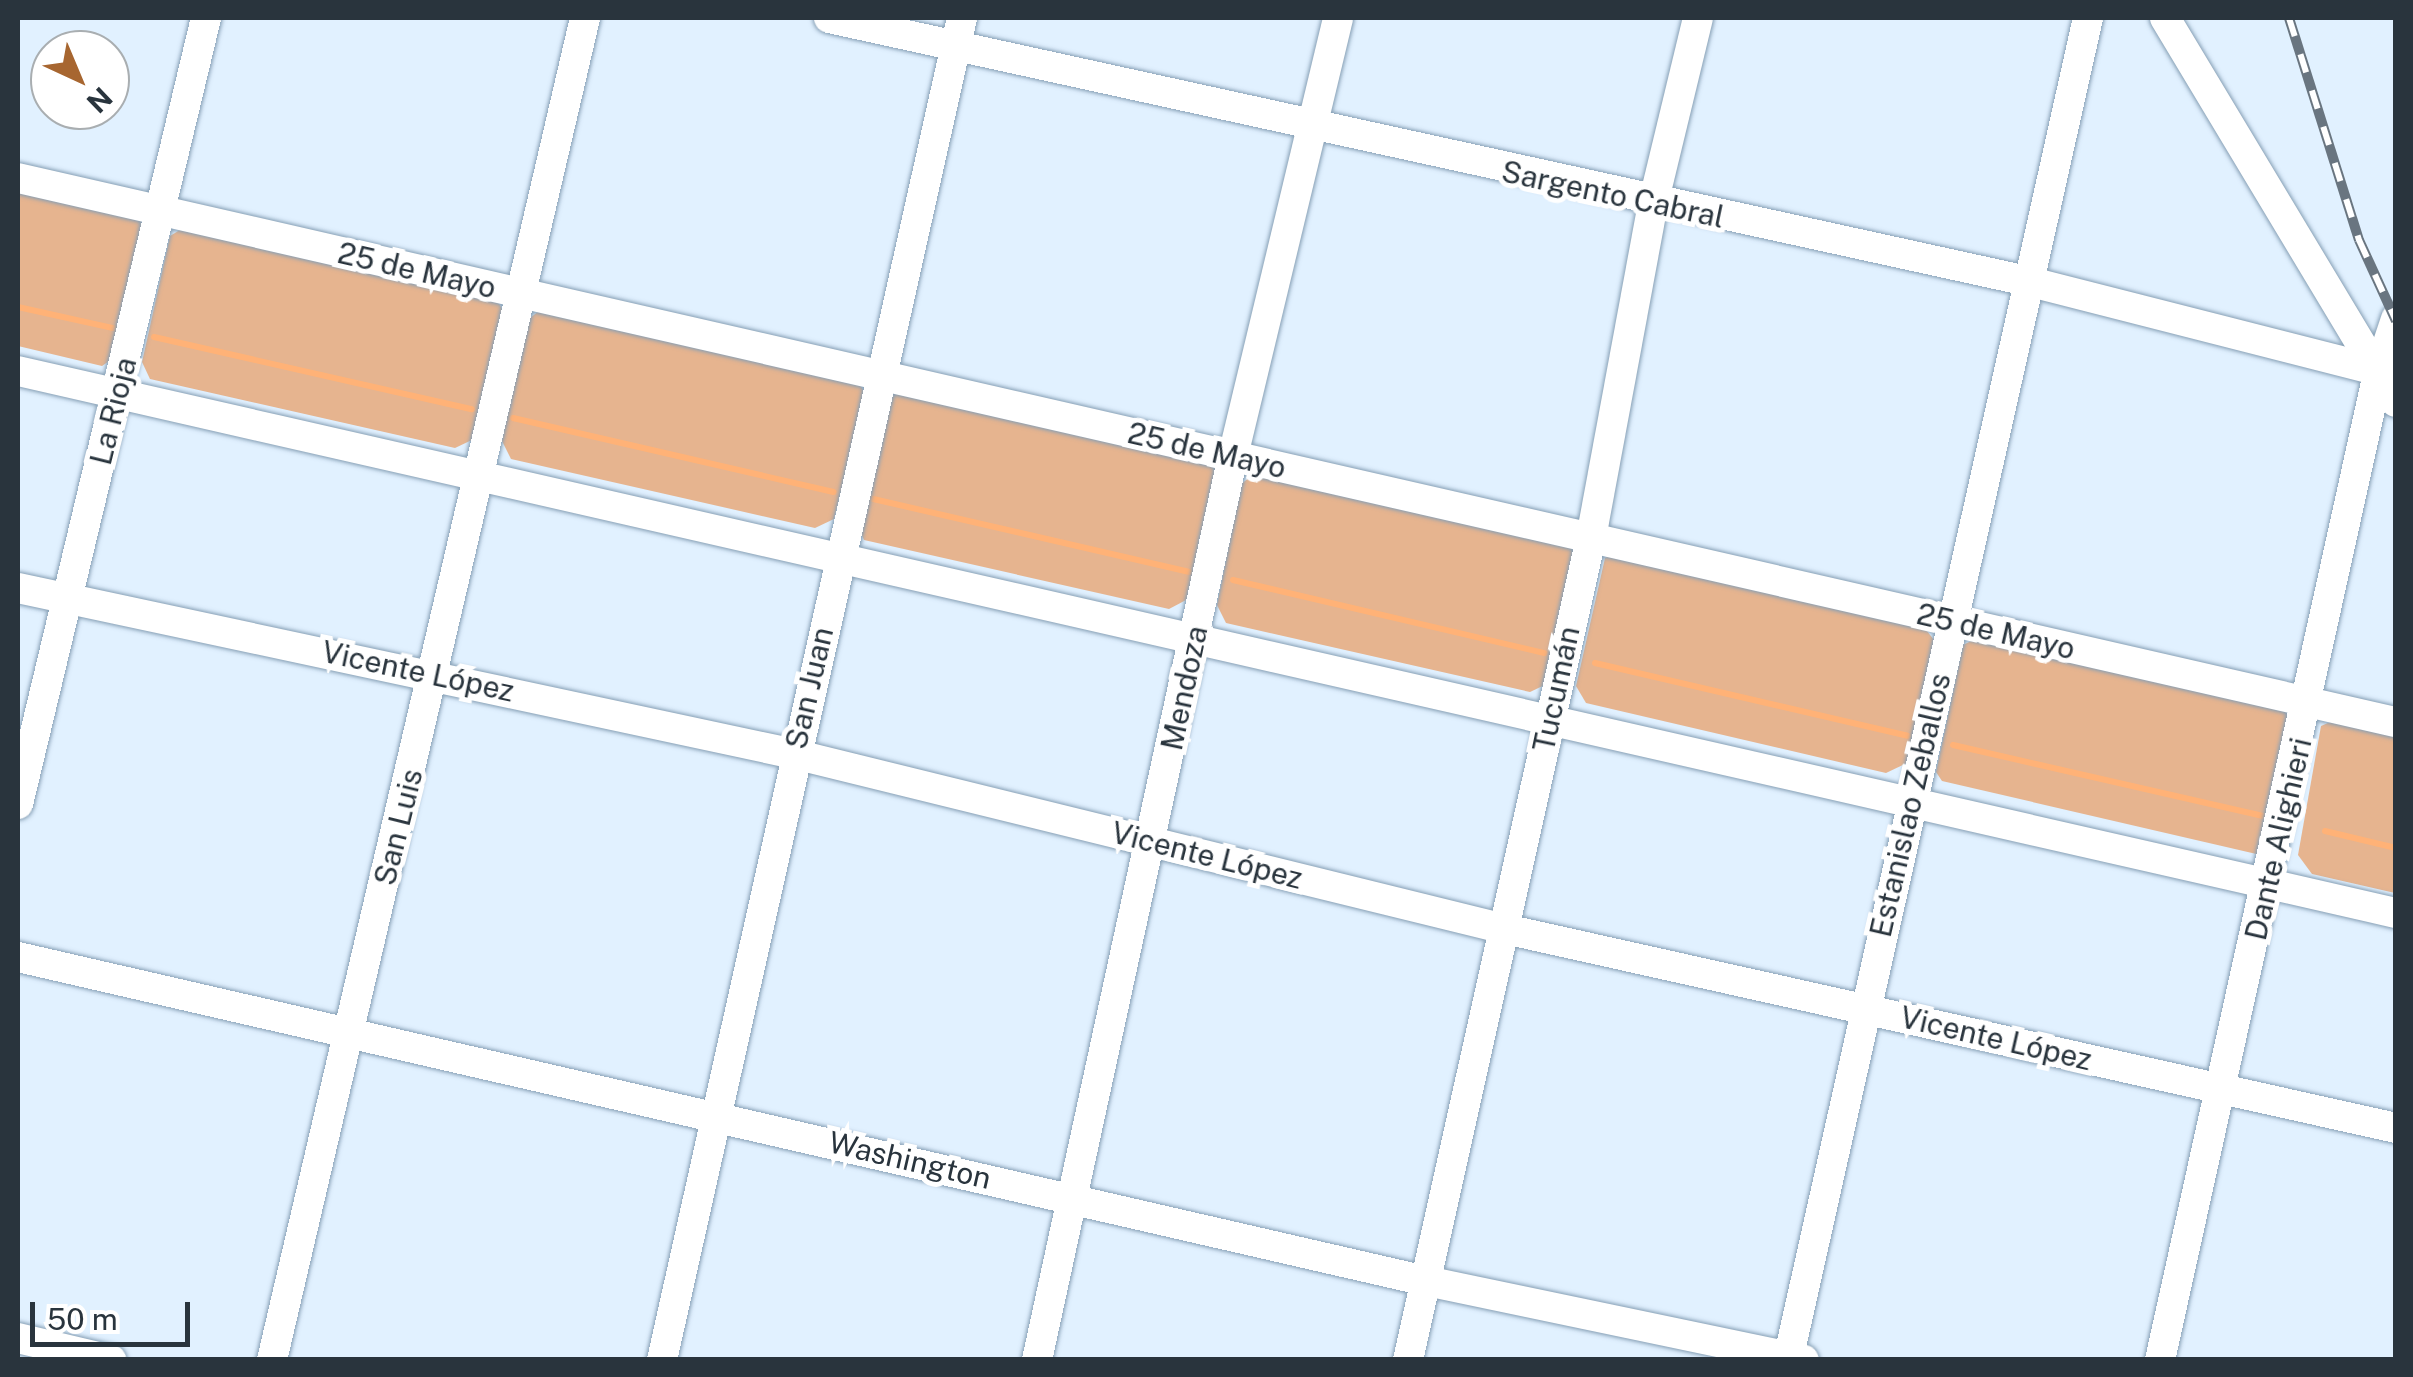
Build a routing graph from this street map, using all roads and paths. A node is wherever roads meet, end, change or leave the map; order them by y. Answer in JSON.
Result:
{"nodes":[{"id":1,"x":206,"y":18,"type":"edge"},
{"id":2,"x":585,"y":18,"type":"edge"},
{"id":3,"x":828,"y":18,"type":"edge"},
{"id":4,"x":962,"y":18,"type":"edge"},
{"id":5,"x":1338,"y":18,"type":"edge"},
{"id":6,"x":1698,"y":18,"type":"edge"},
{"id":7,"x":2088,"y":18,"type":"edge"},
{"id":8,"x":2166,"y":18,"type":"edge"},
{"id":9,"x":955,"y":48,"type":"junction"},
{"id":10,"x":1314,"y":127,"type":"junction"},
{"id":11,"x":18,"y":178,"type":"edge"},
{"id":12,"x":1653,"y":204,"type":"junction"},
{"id":13,"x":161,"y":211,"type":"junction"},
{"id":14,"x":2026,"y":281,"type":"junction"},
{"id":15,"x":518,"y":293,"type":"junction"},
{"id":16,"x":2396,"y":319,"type":"edge"},
{"id":17,"x":18,"y":371,"type":"edge"},
{"id":18,"x":2387,"y":374,"type":"edge"},
{"id":19,"x":881,"y":376,"type":"junction"},
{"id":20,"x":116,"y":394,"type":"junction"},
{"id":21,"x":2396,"y":402,"type":"edge"},
{"id":22,"x":1233,"y":456,"type":"junction"},
{"id":23,"x":479,"y":476,"type":"junction"},
{"id":24,"x":1591,"y":538,"type":"junction"},
{"id":25,"x":840,"y":558,"type":"junction"},
{"id":26,"x":18,"y":588,"type":"edge"},
{"id":27,"x":67,"y":600,"type":"junction"},
{"id":28,"x":1952,"y":621,"type":"junction"},
{"id":29,"x":1193,"y":639,"type":"junction"},
{"id":30,"x":436,"y":674,"type":"junction"},
{"id":31,"x":2308,"y":702,"type":"junction"},
{"id":32,"x":1549,"y":720,"type":"junction"},
{"id":33,"x":2396,"y":722,"type":"edge"},
{"id":34,"x":794,"y":754,"type":"junction"},
{"id":35,"x":1912,"y":803,"type":"junction"},
{"id":36,"x":18,"y":804,"type":"edge"},
{"id":37,"x":1152,"y":842,"type":"junction"},
{"id":38,"x":2267,"y":884,"type":"junction"},
{"id":39,"x":2396,"y":914,"type":"edge"},
{"id":40,"x":1505,"y":929,"type":"junction"},
{"id":41,"x":18,"y":956,"type":"edge"},
{"id":42,"x":1862,"y":1007,"type":"junction"},
{"id":43,"x":346,"y":1031,"type":"junction"},
{"id":44,"x":2221,"y":1090,"type":"junction"},
{"id":45,"x":714,"y":1115,"type":"junction"},
{"id":46,"x":2396,"y":1128,"type":"edge"},
{"id":47,"x":1072,"y":1197,"type":"junction"},
{"id":48,"x":1426,"y":1280,"type":"junction"},
{"id":49,"x":18,"y":1338,"type":"edge"},
{"id":50,"x":1794,"y":1358,"type":"edge"},
{"id":51,"x":112,"y":1360,"type":"edge"},
{"id":52,"x":272,"y":1360,"type":"edge"},
{"id":53,"x":662,"y":1360,"type":"edge"},
{"id":54,"x":1037,"y":1360,"type":"edge"},
{"id":55,"x":1408,"y":1360,"type":"edge"},
{"id":56,"x":2160,"y":1360,"type":"edge"}],
"edges":[{"from":1,"to":13,"type":"street","name":"La Rioja"},
{"from":2,"to":15,"type":"street","name":"San Luis"},
{"from":3,"to":9,"type":"street","name":"Sargento Cabral"},
{"from":4,"to":9,"type":"street","name":"San Juan"},
{"from":5,"to":10,"type":"street","name":"Mendoza"},
{"from":6,"to":12,"type":"street","name":"Tucumán"},
{"from":7,"to":14,"type":"street","name":"Estanislao Zeballos"},
{"from":8,"to":18,"type":"street"},
{"from":9,"to":10,"type":"street","name":"Sargento Cabral"},
{"from":9,"to":19,"type":"street","name":"San Juan"},
{"from":10,"to":12,"type":"street","name":"Sargento Cabral"},
{"from":10,"to":22,"type":"street","name":"Mendoza"},
{"from":11,"to":13,"type":"street","name":"25 de Mayo"},
{"from":12,"to":14,"type":"street","name":"Sargento Cabral"},
{"from":12,"to":24,"type":"street","name":"Tucumán"},
{"from":13,"to":15,"type":"street","name":"25 de Mayo"},
{"from":13,"to":20,"type":"street","name":"La Rioja"},
{"from":14,"to":18,"type":"street","name":"Sargento Cabral"},
{"from":14,"to":28,"type":"street","name":"Estanislao Zeballos"},
{"from":15,"to":19,"type":"street","name":"25 de Mayo"},
{"from":15,"to":23,"type":"street","name":"San Luis"},
{"from":16,"to":18,"type":"street","name":"Dante Alighieri"},
{"from":17,"to":20,"type":"street"},
{"from":18,"to":21,"type":"street"},
{"from":18,"to":31,"type":"street","name":"Dante Alighieri"},
{"from":19,"to":22,"type":"street","name":"25 de Mayo"},
{"from":19,"to":25,"type":"street","name":"San Juan"},
{"from":20,"to":23,"type":"street"},
{"from":20,"to":27,"type":"street","name":"La Rioja"},
{"from":22,"to":24,"type":"street","name":"25 de Mayo"},
{"from":22,"to":29,"type":"street","name":"Mendoza"},
{"from":23,"to":25,"type":"street"},
{"from":23,"to":30,"type":"street","name":"San Luis"},
{"from":24,"to":28,"type":"street","name":"25 de Mayo"},
{"from":24,"to":32,"type":"street","name":"Tucumán"},
{"from":25,"to":29,"type":"street"},
{"from":25,"to":34,"type":"street","name":"San Juan"},
{"from":26,"to":27,"type":"street","name":"Vicente López"},
{"from":27,"to":30,"type":"street","name":"Vicente López"},
{"from":27,"to":36,"type":"street","name":"La Rioja"},
{"from":28,"to":31,"type":"street","name":"25 de Mayo"},
{"from":28,"to":35,"type":"street","name":"Estanislao Zeballos"},
{"from":29,"to":32,"type":"street"},
{"from":29,"to":37,"type":"street","name":"Mendoza"},
{"from":30,"to":34,"type":"street","name":"Vicente López"},
{"from":30,"to":43,"type":"street","name":"San Luis"},
{"from":31,"to":33,"type":"street","name":"25 de Mayo"},
{"from":31,"to":38,"type":"street","name":"Dante Alighieri"},
{"from":32,"to":35,"type":"street"},
{"from":32,"to":40,"type":"street","name":"Tucumán"},
{"from":34,"to":37,"type":"street","name":"Vicente López"},
{"from":34,"to":45,"type":"street","name":"San Juan"},
{"from":35,"to":38,"type":"street"},
{"from":35,"to":42,"type":"street","name":"Estanislao Zeballos"},
{"from":37,"to":40,"type":"street","name":"Vicente López"},
{"from":37,"to":47,"type":"street","name":"Mendoza"},
{"from":38,"to":39,"type":"street"},
{"from":38,"to":44,"type":"street","name":"Dante Alighieri"},
{"from":40,"to":42,"type":"street","name":"Vicente López"},
{"from":40,"to":48,"type":"street","name":"Tucumán"},
{"from":41,"to":43,"type":"street","name":"Washington"},
{"from":42,"to":44,"type":"street","name":"Vicente López"},
{"from":42,"to":50,"type":"street","name":"Estanislao Zeballos"},
{"from":43,"to":45,"type":"street","name":"Washington"},
{"from":43,"to":52,"type":"street","name":"San Luis"},
{"from":44,"to":46,"type":"street","name":"Vicente López"},
{"from":44,"to":56,"type":"street","name":"Dante Alighieri"},
{"from":45,"to":47,"type":"street","name":"Washington"},
{"from":45,"to":53,"type":"street","name":"San Juan"},
{"from":47,"to":48,"type":"street","name":"Washington"},
{"from":47,"to":54,"type":"street","name":"Mendoza"},
{"from":48,"to":50,"type":"street","name":"Washington"},
{"from":48,"to":55,"type":"street","name":"Tucumán"},
{"from":49,"to":51,"type":"street"}]}
